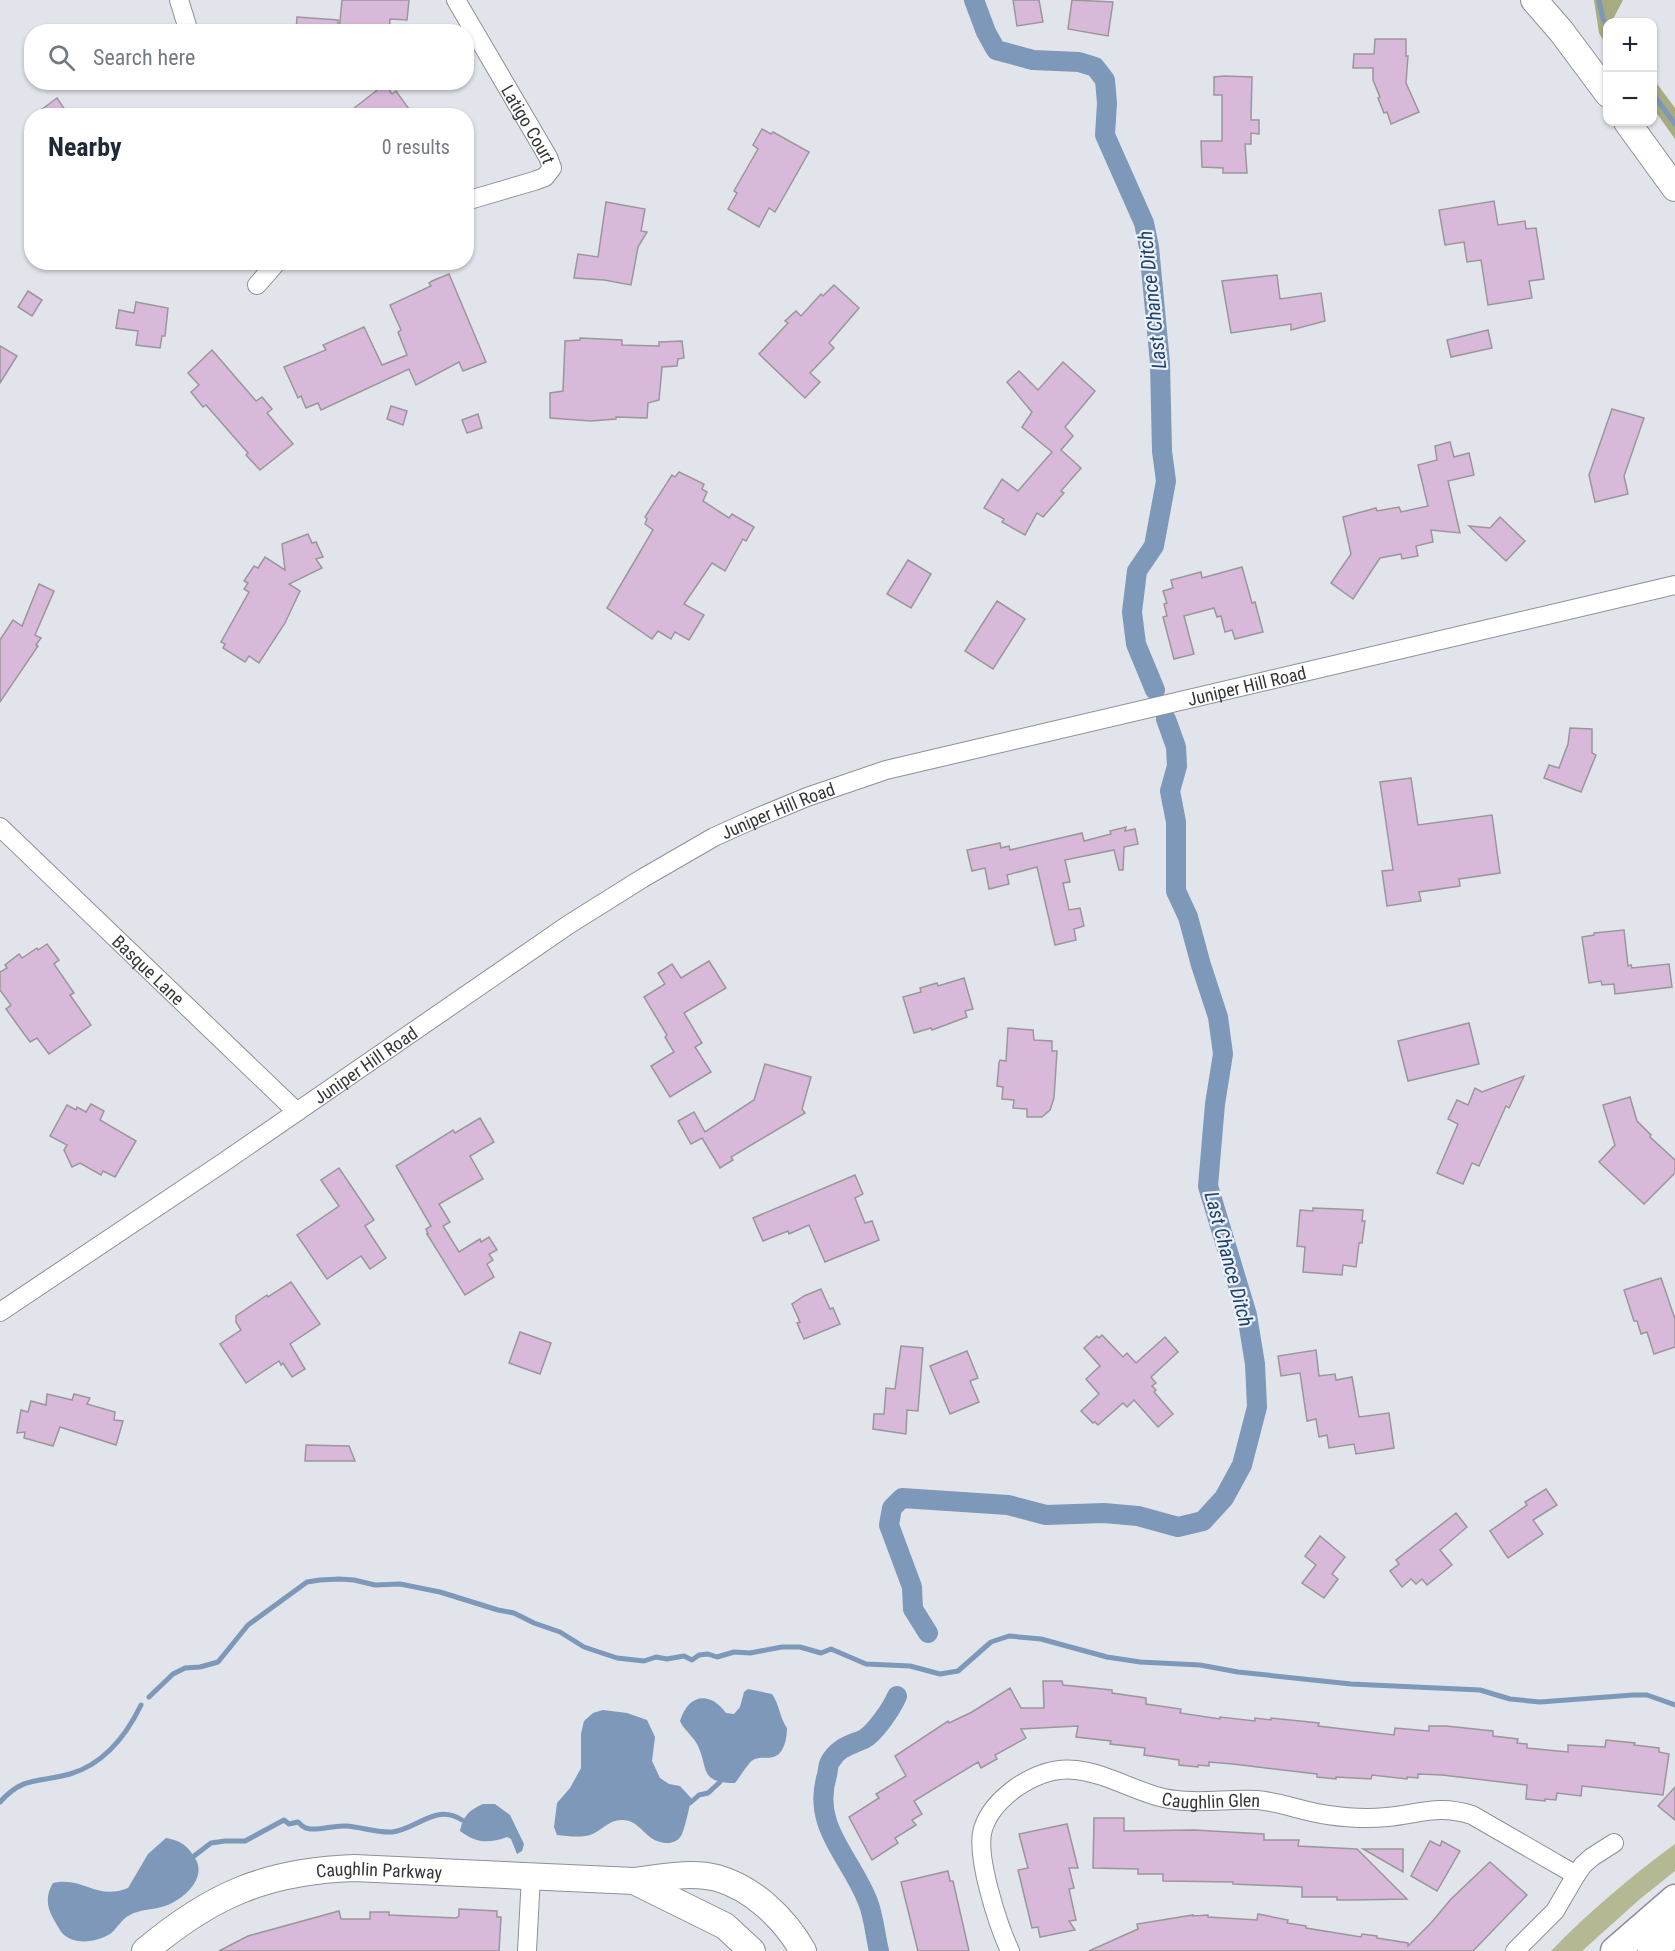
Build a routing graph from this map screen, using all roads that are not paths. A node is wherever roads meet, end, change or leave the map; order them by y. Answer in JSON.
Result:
{"nodes":[{"id":1,"x":179,"y":0,"type":"edge"},
{"id":2,"x":456,"y":0,"type":"edge"},
{"id":3,"x":1534,"y":0,"type":"edge"},
{"id":4,"x":186,"y":24,"type":"edge"},
{"id":5,"x":470,"y":24,"type":"edge"},
{"id":6,"x":474,"y":31,"type":"edge"},
{"id":7,"x":1603,"y":88,"type":"edge"},
{"id":8,"x":1630,"y":126,"type":"edge"},
{"id":9,"x":1675,"y":188,"type":"edge"},
{"id":10,"x":474,"y":199,"type":"edge"},
{"id":11,"x":270,"y":270,"type":"edge"},
{"id":12,"x":256,"y":285,"type":"dead end"},
{"id":13,"x":1675,"y":585,"type":"edge"},
{"id":14,"x":0,"y":827,"type":"edge"},
{"id":15,"x":297,"y":1112,"type":"junction"},
{"id":16,"x":0,"y":1312,"type":"edge"},
{"id":17,"x":1614,"y":1843,"type":"dead end"},
{"id":18,"x":1576,"y":1875,"type":"junction"},
{"id":19,"x":531,"y":1876,"type":"junction"},
{"id":20,"x":634,"y":1881,"type":"junction"},
{"id":21,"x":1675,"y":1899,"type":"edge"},
{"id":22,"x":1675,"y":1931,"type":"edge"},
{"id":23,"x":145,"y":1951,"type":"edge"},
{"id":24,"x":527,"y":1951,"type":"edge"},
{"id":25,"x":752,"y":1951,"type":"edge"},
{"id":26,"x":803,"y":1951,"type":"edge"},
{"id":27,"x":1010,"y":1951,"type":"edge"},
{"id":28,"x":1515,"y":1951,"type":"edge"},
{"id":29,"x":1615,"y":1951,"type":"edge"},
{"id":30,"x":1652,"y":1951,"type":"edge"}],
"edges":[{"from":1,"to":4,"type":"street"},
{"from":2,"to":5,"type":"street","name":"Latigo Court"},
{"from":3,"to":7,"type":"street"},
{"from":6,"to":10,"type":"street","name":"Latigo Court"},
{"from":8,"to":9,"type":"street"},
{"from":11,"to":12,"type":"street"},
{"from":13,"to":15,"type":"street","name":"Juniper Hill Road"},
{"from":14,"to":15,"type":"street","name":"Basque Lane"},
{"from":15,"to":16,"type":"street","name":"Juniper Hill Road"},
{"from":17,"to":18,"type":"street"},
{"from":18,"to":27,"type":"street","name":"Caughlin Glen"},
{"from":18,"to":28,"type":"street"},
{"from":19,"to":20,"type":"street","name":"Caughlin Parkway"},
{"from":19,"to":23,"type":"street","name":"Caughlin Parkway"},
{"from":19,"to":24,"type":"street"},
{"from":20,"to":25,"type":"street","name":"Caughlin Parkway"},
{"from":20,"to":26,"type":"street","name":"Caughlin Parkway"},
{"from":21,"to":29,"type":"main road"},
{"from":22,"to":30,"type":"main road"}]}
